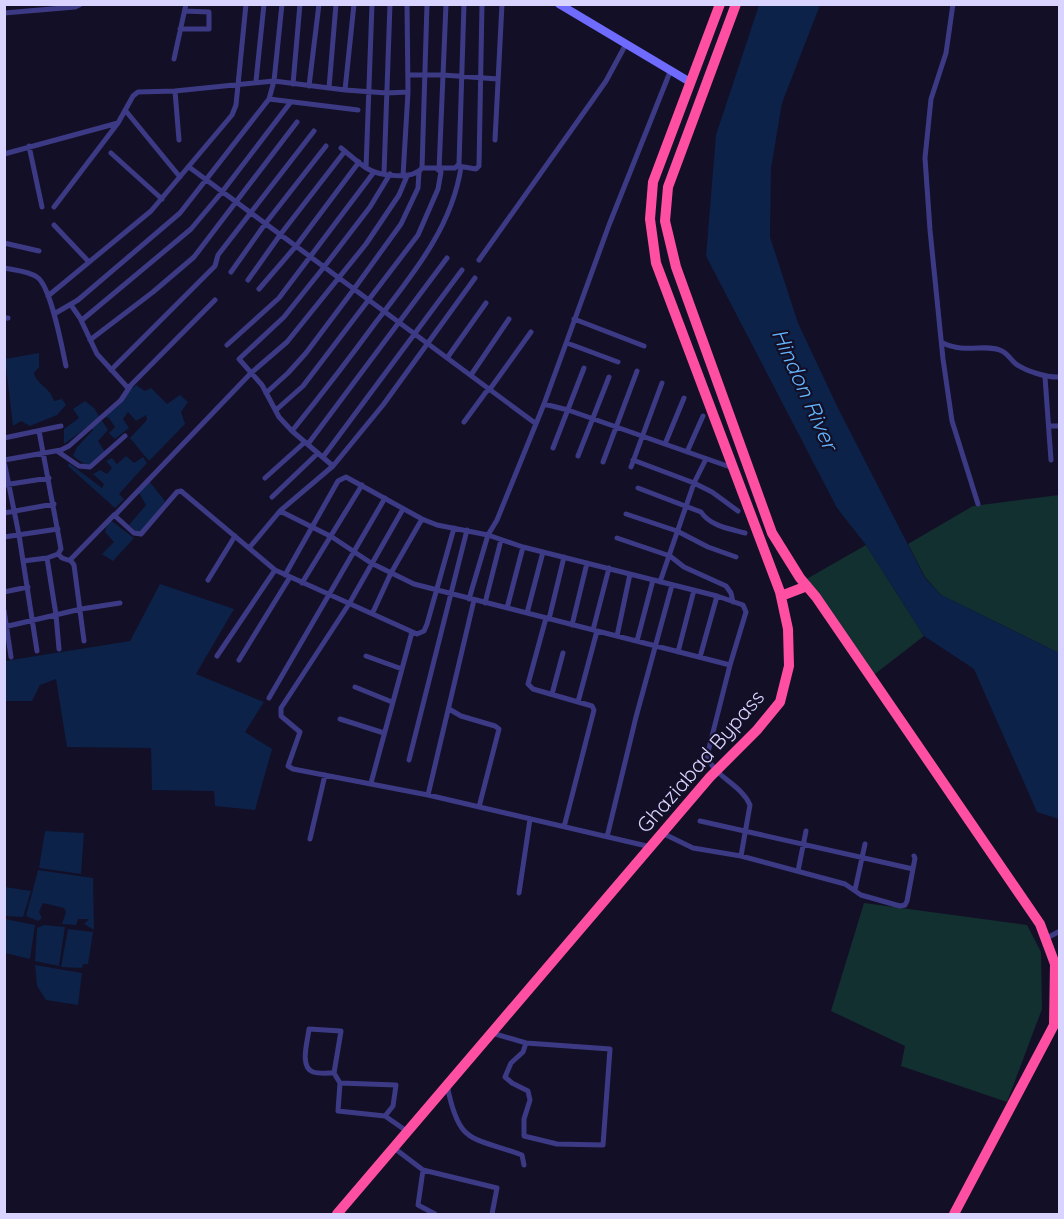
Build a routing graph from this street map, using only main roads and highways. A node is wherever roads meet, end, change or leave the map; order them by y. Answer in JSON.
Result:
{"nodes":[{"id":1,"x":720,"y":4,"type":"edge"},
{"id":2,"x":736,"y":4,"type":"edge"},
{"id":3,"x":807,"y":586,"type":"junction"},
{"id":4,"x":781,"y":596,"type":"junction"},
{"id":5,"x":337,"y":1215,"type":"edge"},
{"id":6,"x":954,"y":1215,"type":"edge"}],
"edges":[{"from":1,"to":4,"type":"highway","name":"Ghaziabad Bypass"},
{"from":2,"to":3,"type":"highway"},
{"from":3,"to":4,"type":"highway"},
{"from":3,"to":6,"type":"highway"},
{"from":4,"to":5,"type":"highway","name":"Ghaziabad Bypass"}]}
